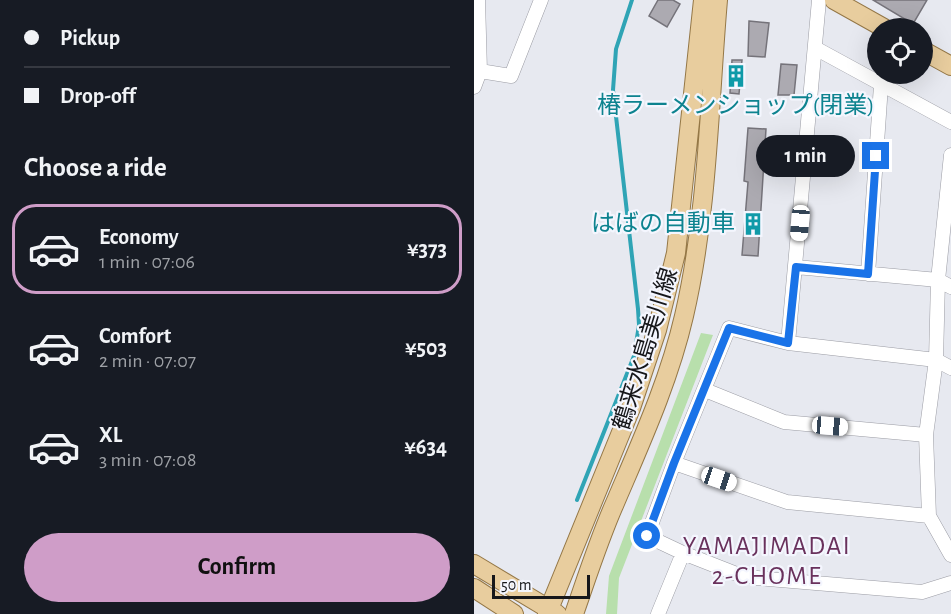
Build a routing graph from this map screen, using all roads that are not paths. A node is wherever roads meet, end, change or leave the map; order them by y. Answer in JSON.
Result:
{"nodes":[{"id":1,"x":478,"y":0,"type":"edge"},
{"id":2,"x":541,"y":0,"type":"edge"},
{"id":3,"x":703,"y":0,"type":"edge"},
{"id":4,"x":718,"y":0,"type":"edge"},
{"id":5,"x":819,"y":0,"type":"edge"},
{"id":6,"x":846,"y":3,"type":"edge"},
{"id":7,"x":869,"y":18,"type":"edge"},
{"id":8,"x":815,"y":48,"type":"junction"},
{"id":9,"x":933,"y":56,"type":"edge"},
{"id":10,"x":951,"y":66,"type":"edge"},
{"id":11,"x":480,"y":71,"type":"junction"},
{"id":12,"x":881,"y":85,"type":"junction"},
{"id":13,"x":474,"y":87,"type":"edge"},
{"id":14,"x":951,"y":122,"type":"edge"},
{"id":15,"x":951,"y":155,"type":"edge"},
{"id":16,"x":796,"y":267,"type":"junction"},
{"id":17,"x":868,"y":274,"type":"junction"},
{"id":18,"x":938,"y":280,"type":"junction"},
{"id":19,"x":951,"y":286,"type":"edge"},
{"id":20,"x":788,"y":343,"type":"junction"},
{"id":21,"x":936,"y":360,"type":"junction"},
{"id":22,"x":951,"y":368,"type":"edge"},
{"id":23,"x":705,"y":390,"type":"junction"},
{"id":24,"x":926,"y":435,"type":"junction"},
{"id":25,"x":674,"y":463,"type":"junction"},
{"id":26,"x":929,"y":516,"type":"junction"},
{"id":27,"x":682,"y":553,"type":"junction"},
{"id":28,"x":951,"y":555,"type":"edge"},
{"id":29,"x":474,"y":564,"type":"edge"},
{"id":30,"x":951,"y":583,"type":"edge"},
{"id":31,"x":474,"y":588,"type":"edge"},
{"id":32,"x":551,"y":612,"type":"edge"},
{"id":33,"x":514,"y":614,"type":"edge"},
{"id":34,"x":574,"y":614,"type":"edge"},
{"id":35,"x":658,"y":614,"type":"edge"}],
"edges":[{"from":1,"to":11,"type":"street"},
{"from":2,"to":11,"type":"street"},
{"from":3,"to":32,"type":"main road","name":"鶴来水島美川線"},
{"from":4,"to":34,"type":"main road","name":"鶴来水島美川線"},
{"from":5,"to":8,"type":"street"},
{"from":6,"to":7,"type":"main road"},
{"from":8,"to":12,"type":"street"},
{"from":8,"to":16,"type":"street"},
{"from":9,"to":10,"type":"main road"},
{"from":11,"to":13,"type":"street"},
{"from":12,"to":14,"type":"street"},
{"from":12,"to":17,"type":"street"},
{"from":15,"to":18,"type":"street"},
{"from":16,"to":17,"type":"street"},
{"from":16,"to":20,"type":"street"},
{"from":17,"to":18,"type":"street"},
{"from":18,"to":19,"type":"street"},
{"from":18,"to":21,"type":"street"},
{"from":20,"to":21,"type":"street"},
{"from":20,"to":23,"type":"street"},
{"from":21,"to":22,"type":"street"},
{"from":21,"to":24,"type":"street"},
{"from":23,"to":24,"type":"street"},
{"from":23,"to":25,"type":"street"},
{"from":24,"to":26,"type":"street"},
{"from":25,"to":26,"type":"street"},
{"from":25,"to":27,"type":"street"},
{"from":26,"to":28,"type":"street"},
{"from":27,"to":30,"type":"street"},
{"from":27,"to":35,"type":"street"},
{"from":29,"to":32,"type":"main road"},
{"from":31,"to":33,"type":"main road"}]}
